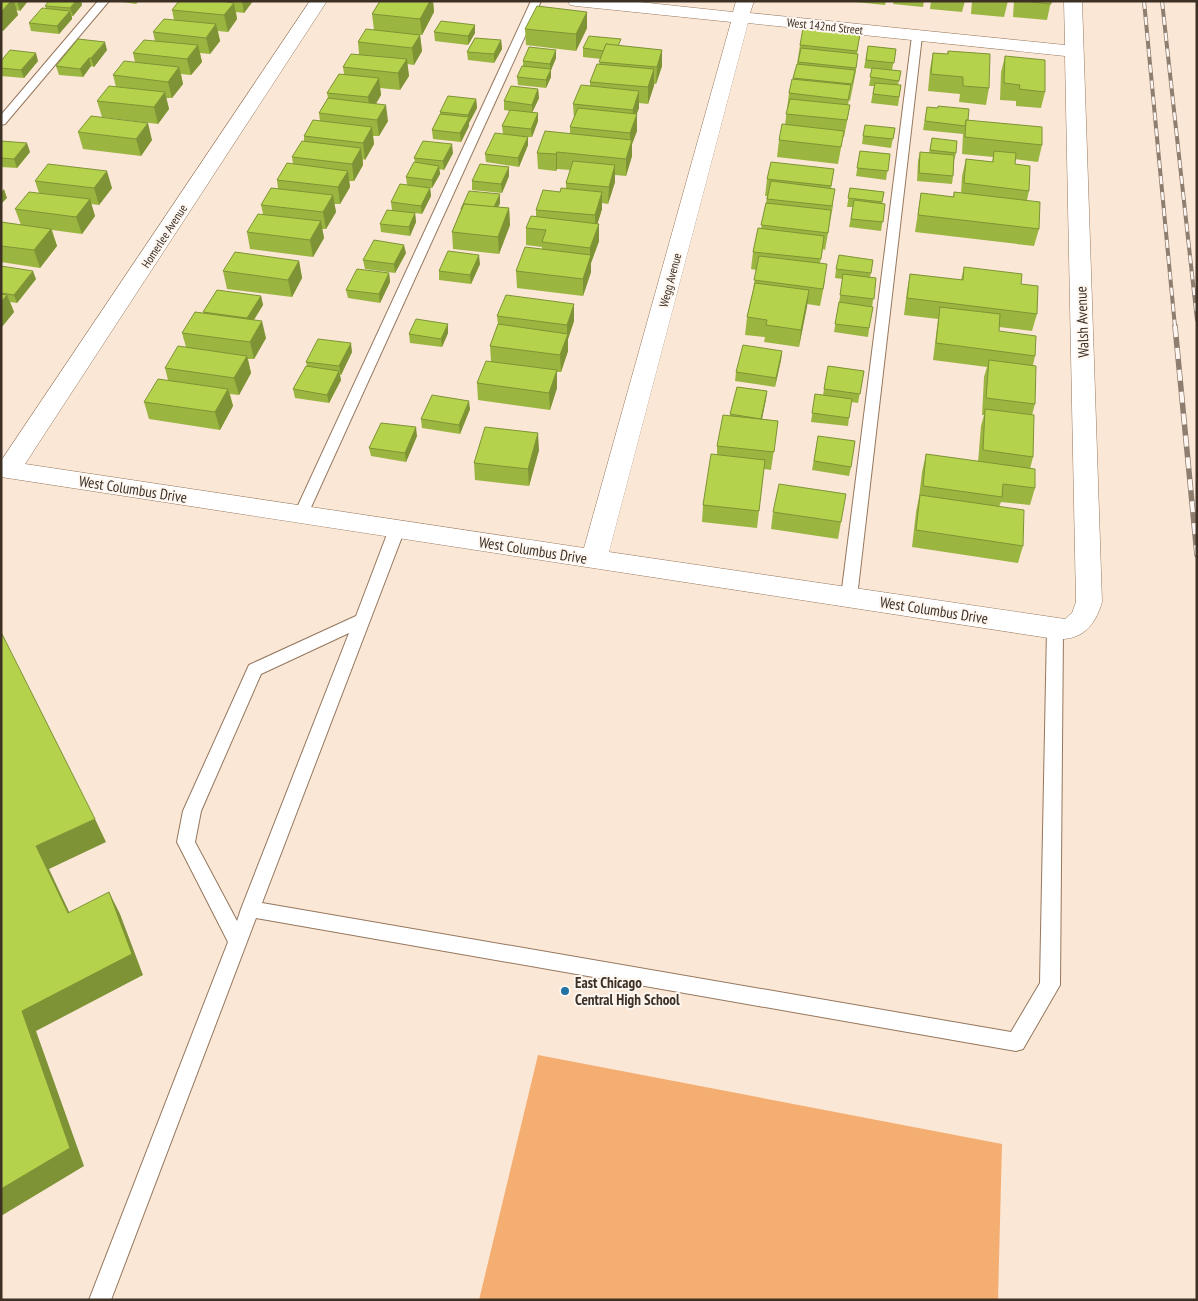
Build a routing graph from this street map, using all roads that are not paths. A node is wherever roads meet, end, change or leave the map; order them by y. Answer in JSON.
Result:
{"nodes":[{"id":1,"x":104,"y":1,"type":"edge"},
{"id":2,"x":319,"y":1,"type":"edge"},
{"id":3,"x":536,"y":1,"type":"edge"},
{"id":4,"x":576,"y":1,"type":"edge"},
{"id":5,"x":1073,"y":1,"type":"edge"},
{"id":6,"x":743,"y":9,"type":"edge"},
{"id":7,"x":917,"y":36,"type":"junction"},
{"id":8,"x":1074,"y":52,"type":"junction"},
{"id":9,"x":1,"y":122,"type":"edge"},
{"id":10,"x":5,"y":470,"type":"edge"},
{"id":11,"x":301,"y":514,"type":"junction"},
{"id":12,"x":397,"y":529,"type":"junction"},
{"id":13,"x":594,"y":559,"type":"junction"},
{"id":14,"x":849,"y":597,"type":"junction"},
{"id":15,"x":363,"y":619,"type":"junction"},
{"id":16,"x":1060,"y":629,"type":"junction"},
{"id":17,"x":250,"y":909,"type":"junction"},
{"id":18,"x":237,"y":940,"type":"junction"},
{"id":19,"x":100,"y":1300,"type":"edge"}],
"edges":[{"from":1,"to":9,"type":"lane"},
{"from":2,"to":10,"type":"street","name":"Homerlee Avenue"},
{"from":3,"to":11,"type":"lane"},
{"from":4,"to":6,"type":"street","name":"West 142nd Street"},
{"from":5,"to":8,"type":"street","name":"Walsh Avenue"},
{"from":6,"to":7,"type":"street","name":"West 142nd Street"},
{"from":6,"to":13,"type":"street","name":"Wegg Avenue"},
{"from":7,"to":8,"type":"street","name":"West 142nd Street"},
{"from":7,"to":14,"type":"lane"},
{"from":8,"to":16,"type":"street","name":"Walsh Avenue"},
{"from":10,"to":11,"type":"street","name":"West Columbus Drive"},
{"from":11,"to":12,"type":"street","name":"West Columbus Drive"},
{"from":12,"to":13,"type":"street","name":"West Columbus Drive"},
{"from":12,"to":15,"type":"lane"},
{"from":13,"to":14,"type":"street","name":"West Columbus Drive"},
{"from":14,"to":16,"type":"street","name":"West Columbus Drive"},
{"from":15,"to":17,"type":"lane"},
{"from":15,"to":18,"type":"lane"},
{"from":16,"to":17,"type":"lane"},
{"from":17,"to":18,"type":"lane"},
{"from":18,"to":19,"type":"lane"}]}
